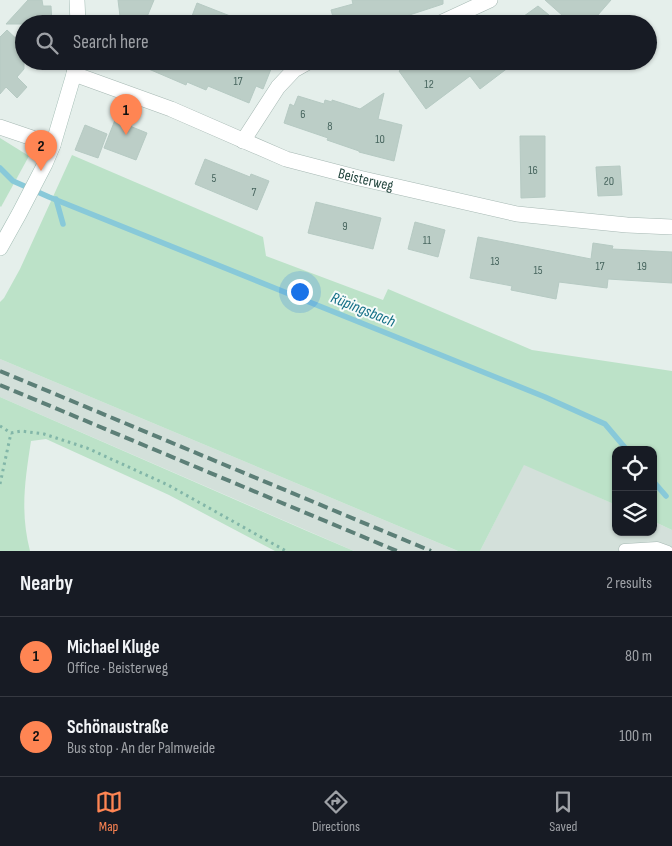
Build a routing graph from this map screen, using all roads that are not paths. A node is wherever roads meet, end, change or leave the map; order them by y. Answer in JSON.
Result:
{"nodes":[{"id":1,"x":77,"y":0,"type":"edge"},
{"id":2,"x":490,"y":0,"type":"edge"},
{"id":3,"x":78,"y":15,"type":"edge"},
{"id":4,"x":458,"y":15,"type":"edge"},
{"id":5,"x":74,"y":70,"type":"edge"},
{"id":6,"x":82,"y":70,"type":"edge"},
{"id":7,"x":294,"y":70,"type":"edge"},
{"id":8,"x":0,"y":127,"type":"edge"},
{"id":9,"x":243,"y":141,"type":"junction"},
{"id":10,"x":53,"y":145,"type":"junction"},
{"id":11,"x":672,"y":227,"type":"edge"},
{"id":12,"x":0,"y":248,"type":"edge"},
{"id":13,"x":624,"y":548,"type":"dead end"},
{"id":14,"x":668,"y":551,"type":"edge"}],
"edges":[{"from":1,"to":3,"type":"street"},
{"from":2,"to":4,"type":"street"},
{"from":5,"to":10,"type":"street"},
{"from":6,"to":9,"type":"street","name":"Beisterweg"},
{"from":7,"to":9,"type":"street"},
{"from":8,"to":10,"type":"street"},
{"from":9,"to":11,"type":"street","name":"Beisterweg"},
{"from":10,"to":12,"type":"street"},
{"from":13,"to":14,"type":"lane"}]}
